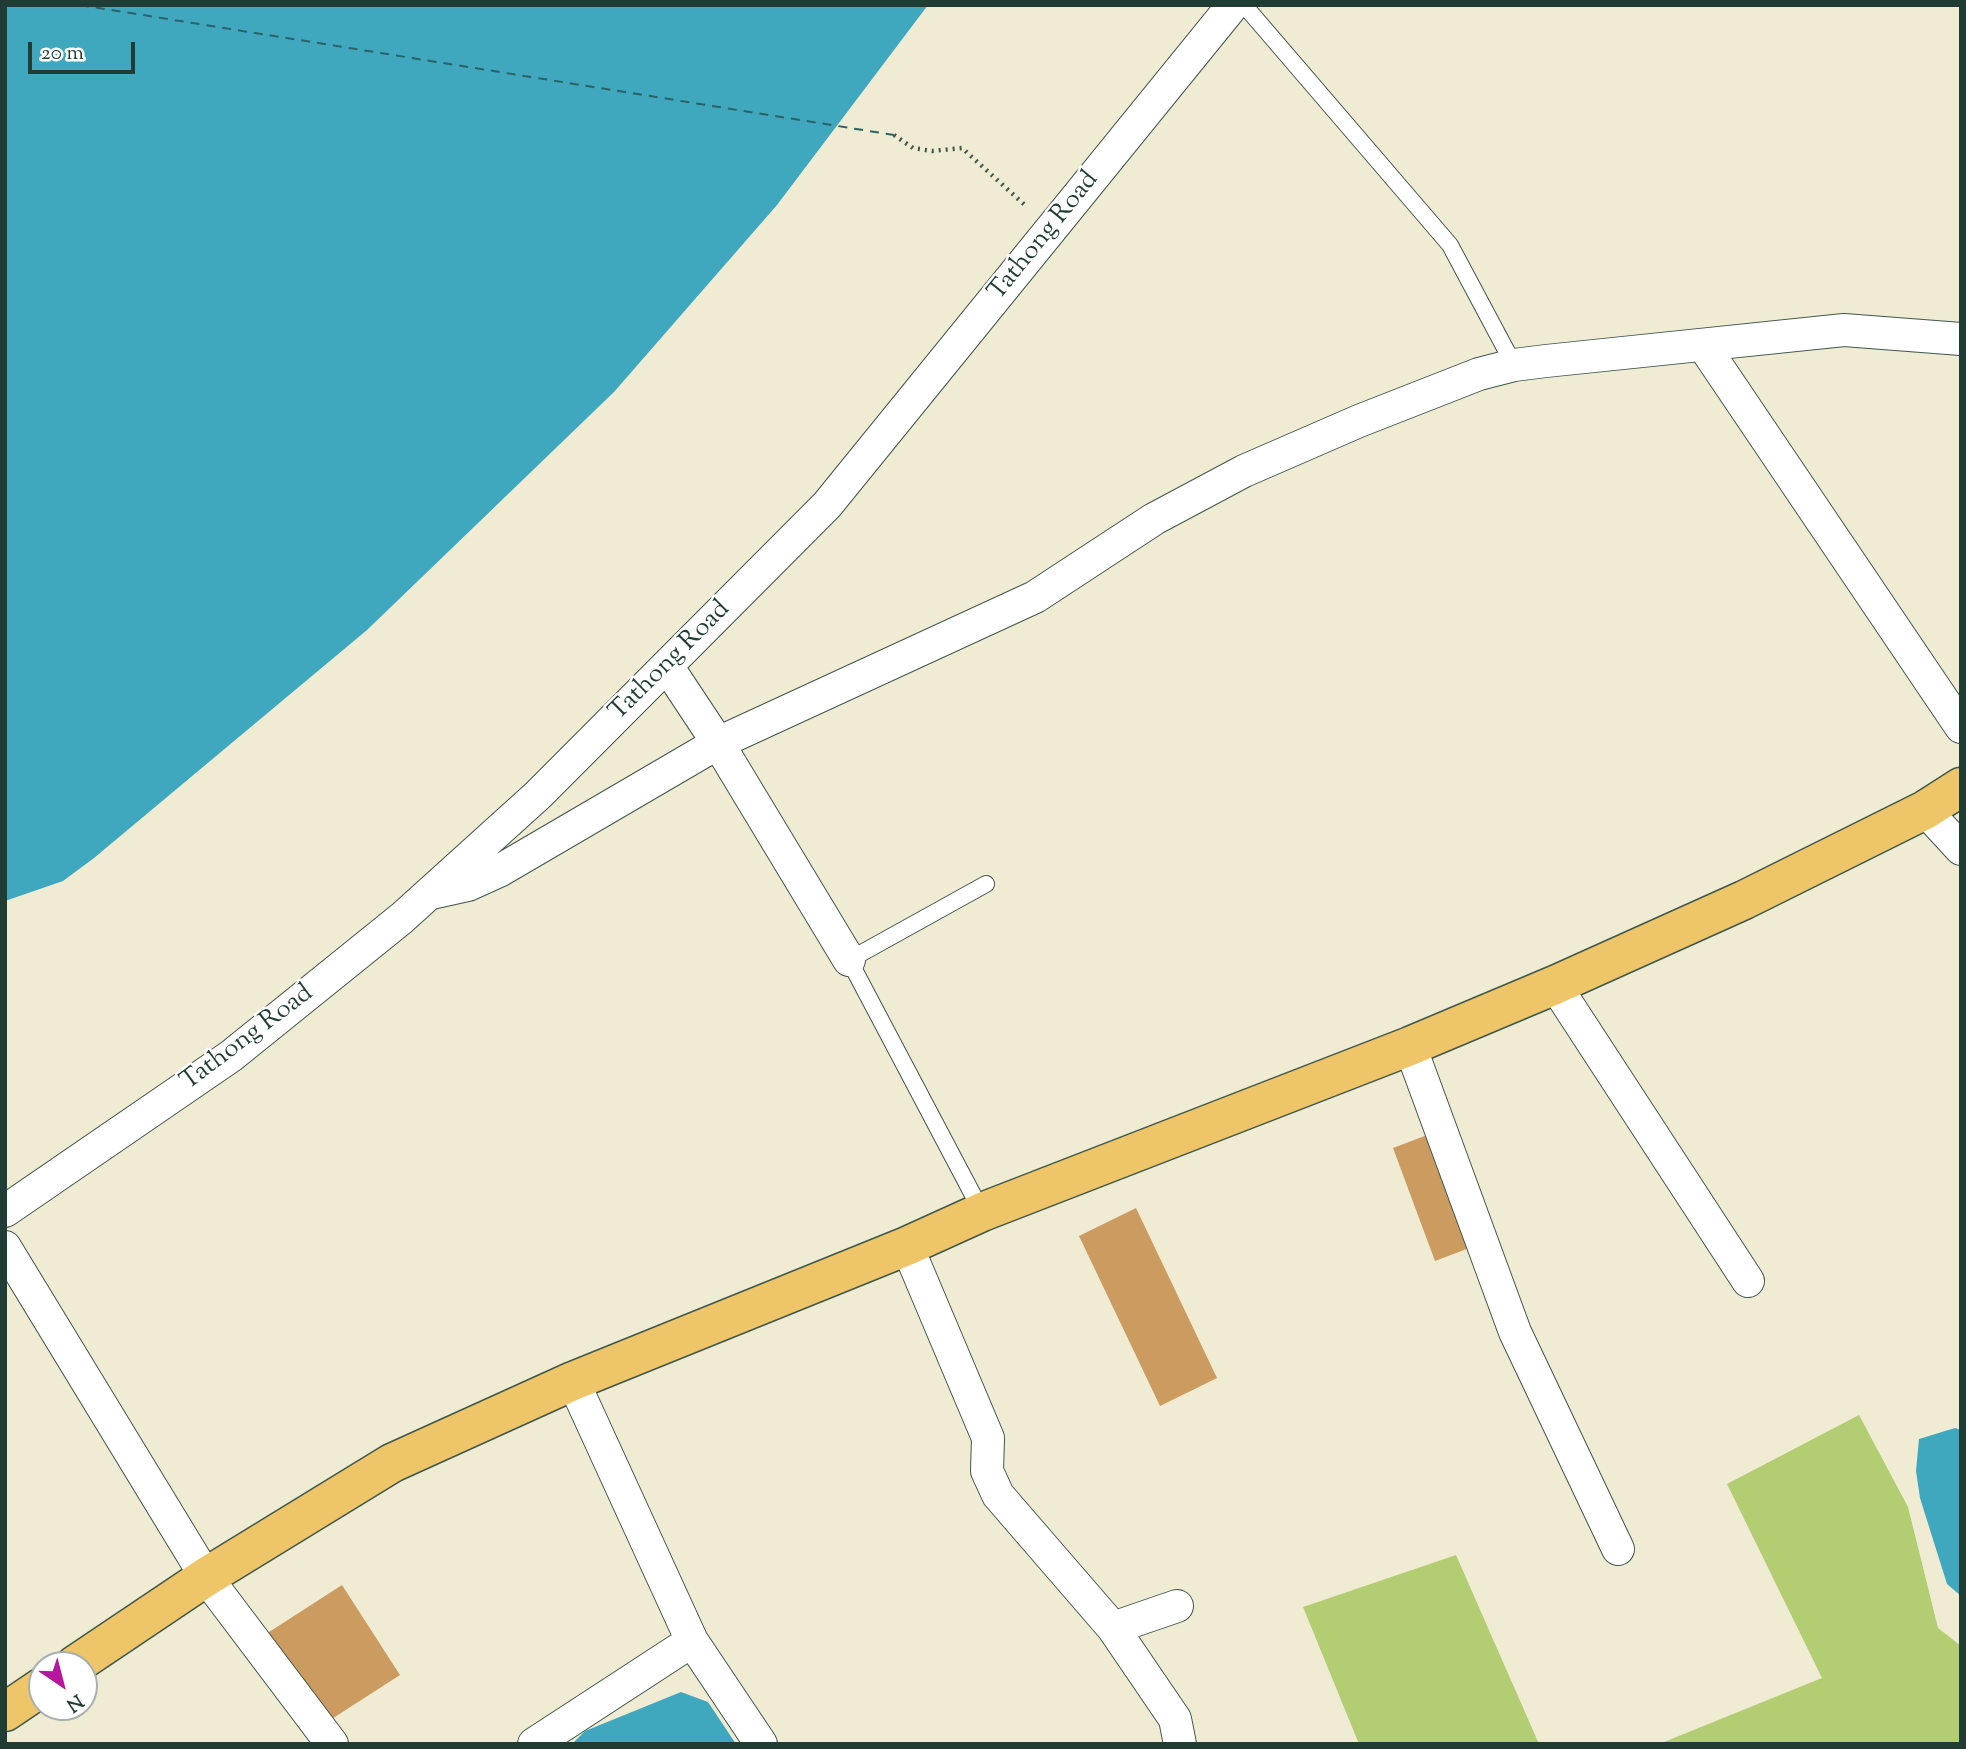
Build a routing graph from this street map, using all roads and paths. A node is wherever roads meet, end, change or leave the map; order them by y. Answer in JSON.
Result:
{"nodes":[{"id":1,"x":1233,"y":5,"type":"edge"},
{"id":2,"x":1244,"y":5,"type":"edge"},
{"id":3,"x":894,"y":135,"type":"dead end"},
{"id":4,"x":1050,"y":230,"type":"junction"},
{"id":5,"x":1961,"y":339,"type":"edge"},
{"id":6,"x":1703,"y":345,"type":"junction"},
{"id":7,"x":1514,"y":365,"type":"junction"},
{"id":8,"x":667,"y":666,"type":"junction"},
{"id":9,"x":1961,"y":727,"type":"edge"},
{"id":10,"x":718,"y":743,"type":"junction"},
{"id":11,"x":1961,"y":787,"type":"edge"},
{"id":12,"x":1925,"y":810,"type":"junction"},
{"id":13,"x":1961,"y":849,"type":"edge"},
{"id":14,"x":986,"y":884,"type":"dead end"},
{"id":15,"x":428,"y":894,"type":"junction"},
{"id":16,"x":849,"y":960,"type":"junction"},
{"id":17,"x":1556,"y":985,"type":"junction"},
{"id":18,"x":1410,"y":1046,"type":"junction"},
{"id":19,"x":5,"y":1212,"type":"edge"},
{"id":20,"x":982,"y":1212,"type":"junction"},
{"id":21,"x":907,"y":1246,"type":"junction"},
{"id":22,"x":5,"y":1247,"type":"edge"},
{"id":23,"x":1748,"y":1281,"type":"dead end"},
{"id":24,"x":573,"y":1381,"type":"junction"},
{"id":25,"x":1618,"y":1549,"type":"dead end"},
{"id":26,"x":206,"y":1577,"type":"junction"},
{"id":27,"x":1177,"y":1606,"type":"dead end"},
{"id":28,"x":1113,"y":1628,"type":"junction"},
{"id":29,"x":692,"y":1642,"type":"junction"},
{"id":30,"x":96,"y":1651,"type":"edge"},
{"id":31,"x":28,"y":1696,"type":"edge"},
{"id":32,"x":5,"y":1712,"type":"edge"},
{"id":33,"x":332,"y":1744,"type":"edge"},
{"id":34,"x":534,"y":1744,"type":"edge"},
{"id":35,"x":761,"y":1744,"type":"edge"},
{"id":36,"x":1180,"y":1744,"type":"edge"}],
"edges":[{"from":1,"to":4,"type":"street","name":"Tathong Road"},
{"from":2,"to":7,"type":"lane"},
{"from":3,"to":4,"type":"path"},
{"from":4,"to":8,"type":"street","name":"Tathong Road"},
{"from":5,"to":6,"type":"street"},
{"from":6,"to":7,"type":"street"},
{"from":6,"to":9,"type":"street"},
{"from":7,"to":10,"type":"street"},
{"from":8,"to":10,"type":"street"},
{"from":8,"to":15,"type":"street","name":"Tathong Road"},
{"from":10,"to":15,"type":"street"},
{"from":10,"to":16,"type":"street"},
{"from":11,"to":12,"type":"highway"},
{"from":12,"to":13,"type":"street"},
{"from":12,"to":17,"type":"highway"},
{"from":14,"to":16,"type":"lane"},
{"from":15,"to":19,"type":"street","name":"Tathong Road"},
{"from":16,"to":20,"type":"lane"},
{"from":17,"to":18,"type":"highway"},
{"from":17,"to":23,"type":"street"},
{"from":18,"to":20,"type":"highway"},
{"from":18,"to":25,"type":"street"},
{"from":20,"to":21,"type":"highway"},
{"from":21,"to":24,"type":"highway"},
{"from":21,"to":28,"type":"street"},
{"from":22,"to":26,"type":"street"},
{"from":24,"to":26,"type":"highway"},
{"from":24,"to":29,"type":"street"},
{"from":26,"to":30,"type":"highway"},
{"from":26,"to":33,"type":"street"},
{"from":27,"to":28,"type":"street"},
{"from":28,"to":36,"type":"street"},
{"from":29,"to":34,"type":"street"},
{"from":29,"to":35,"type":"street"},
{"from":31,"to":32,"type":"highway"}]}
